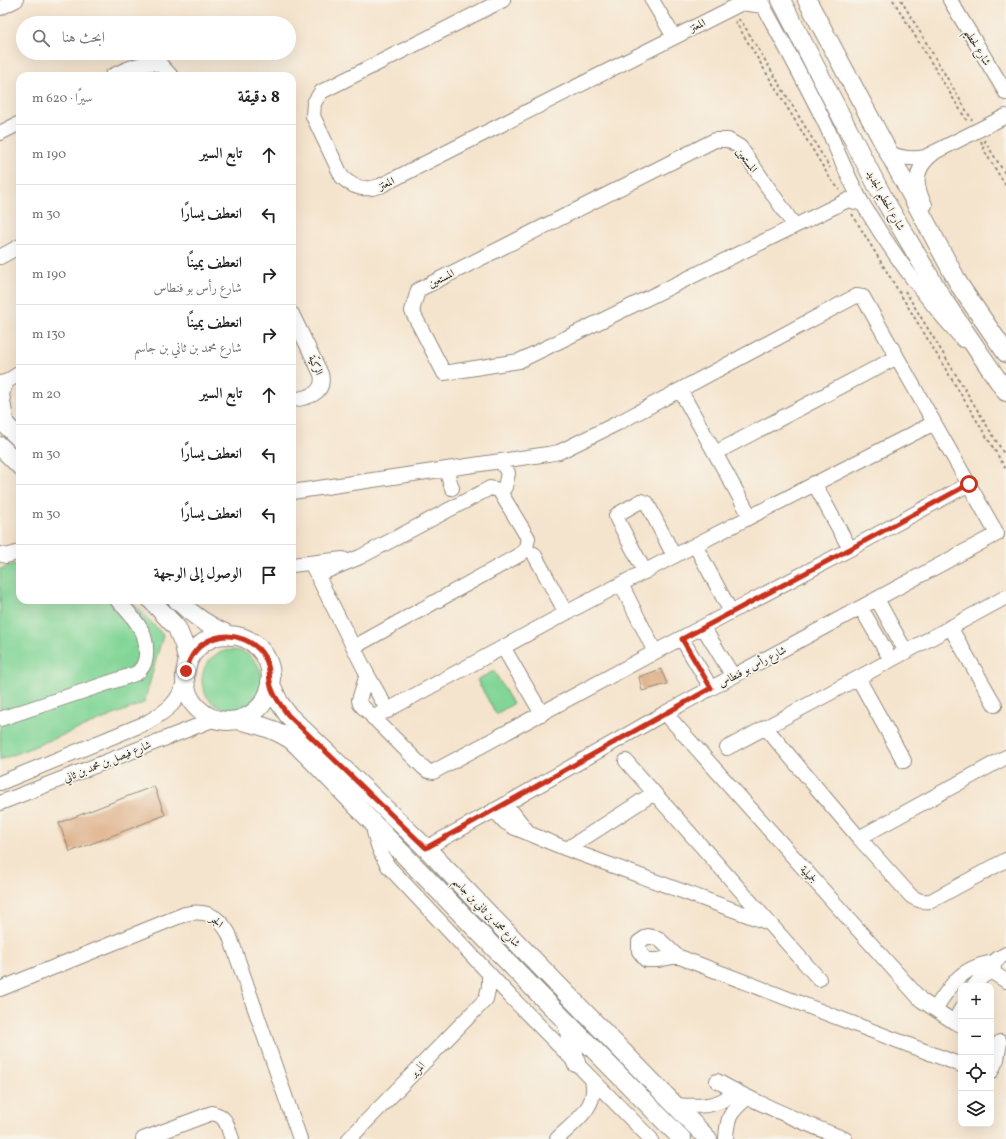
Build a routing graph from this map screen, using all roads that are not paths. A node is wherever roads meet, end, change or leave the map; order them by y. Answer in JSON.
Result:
{"nodes":[{"id":1,"x":16,"y":0,"type":"edge"},
{"id":2,"x":503,"y":0,"type":"edge"},
{"id":3,"x":652,"y":0,"type":"edge"},
{"id":4,"x":781,"y":0,"type":"edge"},
{"id":5,"x":807,"y":0,"type":"edge"},
{"id":6,"x":950,"y":0,"type":"edge"},
{"id":7,"x":743,"y":2,"type":"edge"},
{"id":8,"x":762,"y":3,"type":"edge"},
{"id":9,"x":0,"y":8,"type":"edge"},
{"id":10,"x":674,"y":37,"type":"junction"},
{"id":11,"x":121,"y":72,"type":"edge"},
{"id":12,"x":168,"y":72,"type":"edge"},
{"id":13,"x":1006,"y":93,"type":"edge"},
{"id":14,"x":1006,"y":116,"type":"edge"},
{"id":15,"x":16,"y":125,"type":"edge"},
{"id":16,"x":0,"y":133,"type":"edge"},
{"id":17,"x":887,"y":152,"type":"junction"},
{"id":18,"x":934,"y":153,"type":"junction"},
{"id":19,"x":844,"y":179,"type":"junction"},
{"id":20,"x":864,"y":204,"type":"junction"},
{"id":21,"x":850,"y":205,"type":"junction"},
{"id":22,"x":794,"y":225,"type":"junction"},
{"id":23,"x":16,"y":248,"type":"edge"},
{"id":24,"x":0,"y":256,"type":"edge"},
{"id":25,"x":960,"y":286,"type":"junction"},
{"id":26,"x":296,"y":322,"type":"edge"},
{"id":27,"x":1006,"y":353,"type":"edge"},
{"id":28,"x":897,"y":357,"type":"junction"},
{"id":29,"x":993,"y":374,"type":"junction"},
{"id":30,"x":16,"y":375,"type":"edge"},
{"id":31,"x":3,"y":382,"type":"edge"},
{"id":32,"x":680,"y":390,"type":"junction"},
{"id":33,"x":1006,"y":392,"type":"edge"},
{"id":34,"x":296,"y":399,"type":"edge"},
{"id":35,"x":3,"y":423,"type":"edge"},
{"id":36,"x":934,"y":423,"type":"junction"},
{"id":37,"x":16,"y":435,"type":"edge"},
{"id":38,"x":0,"y":446,"type":"edge"},
{"id":39,"x":715,"y":453,"type":"junction"},
{"id":40,"x":501,"y":461,"type":"junction"},
{"id":41,"x":16,"y":462,"type":"edge"},
{"id":42,"x":446,"y":470,"type":"junction"},
{"id":43,"x":814,"y":484,"type":"junction"},
{"id":44,"x":969,"y":484,"type":"junction"},
{"id":45,"x":452,"y":488,"type":"dead end"},
{"id":46,"x":296,"y":491,"type":"edge"},
{"id":47,"x":500,"y":491,"type":"junction"},
{"id":48,"x":750,"y":516,"type":"junction"},
{"id":49,"x":695,"y":545,"type":"junction"},
{"id":50,"x":850,"y":549,"type":"junction"},
{"id":51,"x":16,"y":553,"type":"edge"},
{"id":52,"x":0,"y":554,"type":"edge"},
{"id":53,"x":534,"y":554,"type":"dead end"},
{"id":54,"x":674,"y":556,"type":"junction"},
{"id":55,"x":296,"y":566,"type":"edge"},
{"id":56,"x":314,"y":569,"type":"junction"},
{"id":57,"x":644,"y":572,"type":"junction"},
{"id":58,"x":621,"y":584,"type":"junction"},
{"id":59,"x":1006,"y":596,"type":"edge"},
{"id":60,"x":877,"y":599,"type":"junction"},
{"id":61,"x":121,"y":604,"type":"edge"},
{"id":62,"x":155,"y":604,"type":"edge"},
{"id":63,"x":181,"y":604,"type":"edge"},
{"id":64,"x":861,"y":608,"type":"junction"},
{"id":65,"x":731,"y":612,"type":"junction"},
{"id":66,"x":566,"y":613,"type":"junction"},
{"id":67,"x":703,"y":627,"type":"junction"},
{"id":68,"x":950,"y":627,"type":"junction"},
{"id":69,"x":232,"y":636,"type":"junction"},
{"id":70,"x":682,"y":639,"type":"junction"},
{"id":71,"x":354,"y":647,"type":"junction"},
{"id":72,"x":503,"y":647,"type":"junction"},
{"id":73,"x":655,"y":652,"type":"junction"},
{"id":74,"x":906,"y":652,"type":"junction"},
{"id":75,"x":891,"y":660,"type":"junction"},
{"id":76,"x":186,"y":671,"type":"junction"},
{"id":77,"x":367,"y":674,"type":"junction"},
{"id":78,"x":733,"y":676,"type":"junction"},
{"id":79,"x":858,"y":678,"type":"junction"},
{"id":80,"x":270,"y":682,"type":"junction"},
{"id":81,"x":711,"y":688,"type":"junction"},
{"id":82,"x":995,"y":705,"type":"dead end"},
{"id":83,"x":388,"y":711,"type":"junction"},
{"id":84,"x":665,"y":713,"type":"junction"},
{"id":85,"x":542,"y":714,"type":"junction"},
{"id":86,"x":373,"y":718,"type":"junction"},
{"id":87,"x":0,"y":719,"type":"edge"},
{"id":88,"x":214,"y":719,"type":"junction"},
{"id":89,"x":237,"y":720,"type":"junction"},
{"id":90,"x":765,"y":727,"type":"junction"},
{"id":91,"x":727,"y":748,"type":"dead end"},
{"id":92,"x":1006,"y":757,"type":"edge"},
{"id":93,"x":626,"y":761,"type":"dead end"},
{"id":94,"x":904,"y":761,"type":"dead end"},
{"id":95,"x":0,"y":783,"type":"edge"},
{"id":96,"x":654,"y":793,"type":"junction"},
{"id":97,"x":0,"y":803,"type":"edge"},
{"id":98,"x":500,"y":807,"type":"junction"},
{"id":99,"x":372,"y":822,"type":"junction"},
{"id":100,"x":859,"y":838,"type":"junction"},
{"id":101,"x":426,"y":848,"type":"junction"},
{"id":102,"x":567,"y":849,"type":"junction"},
{"id":103,"x":1006,"y":860,"type":"edge"},
{"id":104,"x":769,"y":923,"type":"junction"},
{"id":105,"x":1006,"y":954,"type":"edge"},
{"id":106,"x":677,"y":956,"type":"dead end"},
{"id":107,"x":994,"y":966,"type":"junction"},
{"id":108,"x":489,"y":974,"type":"junction"},
{"id":109,"x":819,"y":979,"type":"dead end"},
{"id":110,"x":1006,"y":981,"type":"edge"},
{"id":111,"x":977,"y":983,"type":"edge"},
{"id":112,"x":0,"y":989,"type":"edge"},
{"id":113,"x":511,"y":997,"type":"junction"},
{"id":114,"x":486,"y":999,"type":"junction"},
{"id":115,"x":935,"y":1009,"type":"junction"},
{"id":116,"x":568,"y":1023,"type":"junction"},
{"id":117,"x":957,"y":1024,"type":"edge"},
{"id":118,"x":999,"y":1042,"type":"edge"},
{"id":119,"x":576,"y":1063,"type":"junction"},
{"id":120,"x":958,"y":1063,"type":"edge"},
{"id":121,"x":994,"y":1066,"type":"edge"},
{"id":122,"x":1006,"y":1067,"type":"edge"},
{"id":123,"x":994,"y":1071,"type":"edge"},
{"id":124,"x":592,"y":1080,"type":"junction"},
{"id":125,"x":717,"y":1081,"type":"dead end"},
{"id":126,"x":741,"y":1094,"type":"junction"},
{"id":127,"x":615,"y":1102,"type":"junction"},
{"id":128,"x":674,"y":1105,"type":"junction"},
{"id":129,"x":588,"y":1108,"type":"junction"},
{"id":130,"x":808,"y":1125,"type":"junction"},
{"id":131,"x":143,"y":1139,"type":"edge"},
{"id":132,"x":232,"y":1139,"type":"edge"},
{"id":133,"x":300,"y":1139,"type":"edge"},
{"id":134,"x":349,"y":1139,"type":"edge"},
{"id":135,"x":557,"y":1139,"type":"edge"},
{"id":136,"x":651,"y":1139,"type":"edge"},
{"id":137,"x":682,"y":1139,"type":"edge"},
{"id":138,"x":708,"y":1139,"type":"edge"},
{"id":139,"x":726,"y":1139,"type":"edge"},
{"id":140,"x":822,"y":1139,"type":"edge"},
{"id":141,"x":845,"y":1139,"type":"edge"}],
"edges":[{"from":1,"to":9,"type":"street"},
{"from":2,"to":10,"type":"street","name":"المعتز"},
{"from":3,"to":10,"type":"street"},
{"from":4,"to":29,"type":"main road","name":"شارع الحطيم الجديد"},
{"from":5,"to":17,"type":"main road"},
{"from":6,"to":13,"type":"street","name":"شارع لحطيم"},
{"from":7,"to":8,"type":"street","name":"المعتز"},
{"from":7,"to":10,"type":"street","name":"المعتز"},
{"from":8,"to":19,"type":"street"},
{"from":11,"to":12,"type":"street"},
{"from":14,"to":18,"type":"street"},
{"from":15,"to":16,"type":"street"},
{"from":17,"to":18,"type":"street"},
{"from":17,"to":25,"type":"main road"},
{"from":18,"to":25,"type":"street"},
{"from":19,"to":20,"type":"street"},
{"from":19,"to":21,"type":"street"},
{"from":20,"to":21,"type":"street"},
{"from":20,"to":29,"type":"street"},
{"from":21,"to":22,"type":"street","name":"المستعين"},
{"from":22,"to":22,"type":"street","name":"المستعين"},
{"from":23,"to":24,"type":"street"},
{"from":25,"to":27,"type":"main road"},
{"from":26,"to":34,"type":"street","name":"الركيّة"},
{"from":28,"to":32,"type":"street"},
{"from":28,"to":36,"type":"street"},
{"from":28,"to":39,"type":"street"},
{"from":29,"to":33,"type":"main road","name":"شارع الحطيم الجديد"},
{"from":30,"to":31,"type":"street"},
{"from":31,"to":35,"type":"street"},
{"from":32,"to":39,"type":"street"},
{"from":32,"to":40,"type":"street"},
{"from":35,"to":37,"type":"main road"},
{"from":36,"to":43,"type":"street"},
{"from":36,"to":44,"type":"street"},
{"from":38,"to":41,"type":"main road"},
{"from":39,"to":48,"type":"street"},
{"from":40,"to":42,"type":"street"},
{"from":40,"to":47,"type":"street"},
{"from":42,"to":45,"type":"street"},
{"from":42,"to":46,"type":"street"},
{"from":43,"to":48,"type":"street"},
{"from":43,"to":50,"type":"street"},
{"from":44,"to":50,"type":"street"},
{"from":44,"to":60,"type":"street","name":"شارع رأس بو فنطاس"},
{"from":47,"to":56,"type":"street"},
{"from":47,"to":71,"type":"street"},
{"from":48,"to":49,"type":"street"},
{"from":49,"to":54,"type":"street"},
{"from":49,"to":65,"type":"street"},
{"from":50,"to":65,"type":"street"},
{"from":51,"to":52,"type":"street"},
{"from":53,"to":66,"type":"street"},
{"from":54,"to":57,"type":"street"},
{"from":54,"to":57,"type":"street"},
{"from":55,"to":56,"type":"street"},
{"from":56,"to":71,"type":"street"},
{"from":57,"to":58,"type":"street"},
{"from":58,"to":66,"type":"street"},
{"from":58,"to":73,"type":"street"},
{"from":59,"to":68,"type":"street"},
{"from":60,"to":64,"type":"street","name":"شارع رأس بو فنطاس"},
{"from":60,"to":74,"type":"street"},
{"from":61,"to":87,"type":"street"},
{"from":62,"to":76,"type":"main road"},
{"from":63,"to":69,"type":"main road"},
{"from":64,"to":75,"type":"street"},
{"from":64,"to":78,"type":"street","name":"شارع رأس بو فنطاس"},
{"from":65,"to":67,"type":"street"},
{"from":66,"to":72,"type":"street"},
{"from":67,"to":70,"type":"street"},
{"from":67,"to":78,"type":"street"},
{"from":68,"to":74,"type":"street"},
{"from":68,"to":82,"type":"street"},
{"from":69,"to":76,"type":"main road"},
{"from":69,"to":80,"type":"main road"},
{"from":70,"to":73,"type":"street"},
{"from":70,"to":81,"type":"street"},
{"from":71,"to":77,"type":"street"},
{"from":72,"to":83,"type":"street"},
{"from":72,"to":85,"type":"street"},
{"from":73,"to":85,"type":"street"},
{"from":74,"to":75,"type":"street"},
{"from":75,"to":79,"type":"street"},
{"from":76,"to":88,"type":"main road"},
{"from":76,"to":95,"type":"street","name":"شارع فيصل بن محمد بن ثاني"},
{"from":77,"to":83,"type":"street"},
{"from":77,"to":86,"type":"street"},
{"from":78,"to":81,"type":"street","name":"شارع رأس بو فنطاس"},
{"from":79,"to":90,"type":"street"},
{"from":79,"to":94,"type":"street"},
{"from":80,"to":89,"type":"main road"},
{"from":80,"to":101,"type":"main road","name":"شارع محمد بن ثاني بن جاسم"},
{"from":81,"to":84,"type":"street","name":"شارع رأس بو فنطاس"},
{"from":83,"to":86,"type":"street"},
{"from":84,"to":98,"type":"street","name":"شارع رأس بو فنطاس"},
{"from":84,"to":115,"type":"street","name":"لجميلية"},
{"from":85,"to":86,"type":"street"},
{"from":88,"to":89,"type":"main road"},
{"from":88,"to":97,"type":"street","name":"شارع فيصل بن محمد بن ثاني"},
{"from":89,"to":99,"type":"main road","name":"شارع محمد بن ثاني بن جاسم"},
{"from":90,"to":91,"type":"street"},
{"from":90,"to":100,"type":"street"},
{"from":92,"to":100,"type":"street"},
{"from":93,"to":96,"type":"street"},
{"from":96,"to":102,"type":"street"},
{"from":96,"to":104,"type":"street"},
{"from":98,"to":101,"type":"street","name":"شارع رأس بو فنطاس"},
{"from":98,"to":102,"type":"street"},
{"from":99,"to":108,"type":"street"},
{"from":99,"to":116,"type":"main road","name":"شارع محمد بن ثاني بن جاسم"},
{"from":100,"to":103,"type":"street"},
{"from":101,"to":128,"type":"main road","name":"شارع محمد بن ثاني بن جاسم"},
{"from":102,"to":104,"type":"street"},
{"from":104,"to":109,"type":"street"},
{"from":105,"to":107,"type":"street"},
{"from":106,"to":120,"type":"street"},
{"from":107,"to":110,"type":"street"},
{"from":107,"to":111,"type":"street"},
{"from":107,"to":115,"type":"street"},
{"from":108,"to":113,"type":"street"},
{"from":108,"to":114,"type":"street"},
{"from":112,"to":133,"type":"street","name":"الجر"},
{"from":113,"to":114,"type":"street"},
{"from":113,"to":119,"type":"street"},
{"from":114,"to":134,"type":"street","name":"المرير"},
{"from":115,"to":117,"type":"street","name":"لجميلية"},
{"from":116,"to":119,"type":"main road"},
{"from":116,"to":137,"type":"main road","name":"شارع محمد بن ثاني بن جاسم"},
{"from":118,"to":121,"type":"street"},
{"from":119,"to":124,"type":"street"},
{"from":122,"to":123,"type":"street"},
{"from":124,"to":127,"type":"street"},
{"from":124,"to":129,"type":"street"},
{"from":125,"to":126,"type":"street"},
{"from":126,"to":128,"type":"street"},
{"from":126,"to":130,"type":"street"},
{"from":126,"to":139,"type":"street"},
{"from":127,"to":129,"type":"street"},
{"from":127,"to":136,"type":"street"},
{"from":128,"to":138,"type":"main road","name":"شارع محمد بن ثاني بن جاسم"},
{"from":129,"to":135,"type":"street"},
{"from":130,"to":140,"type":"street"},
{"from":130,"to":141,"type":"street"},
{"from":131,"to":132,"type":"street"}]}
